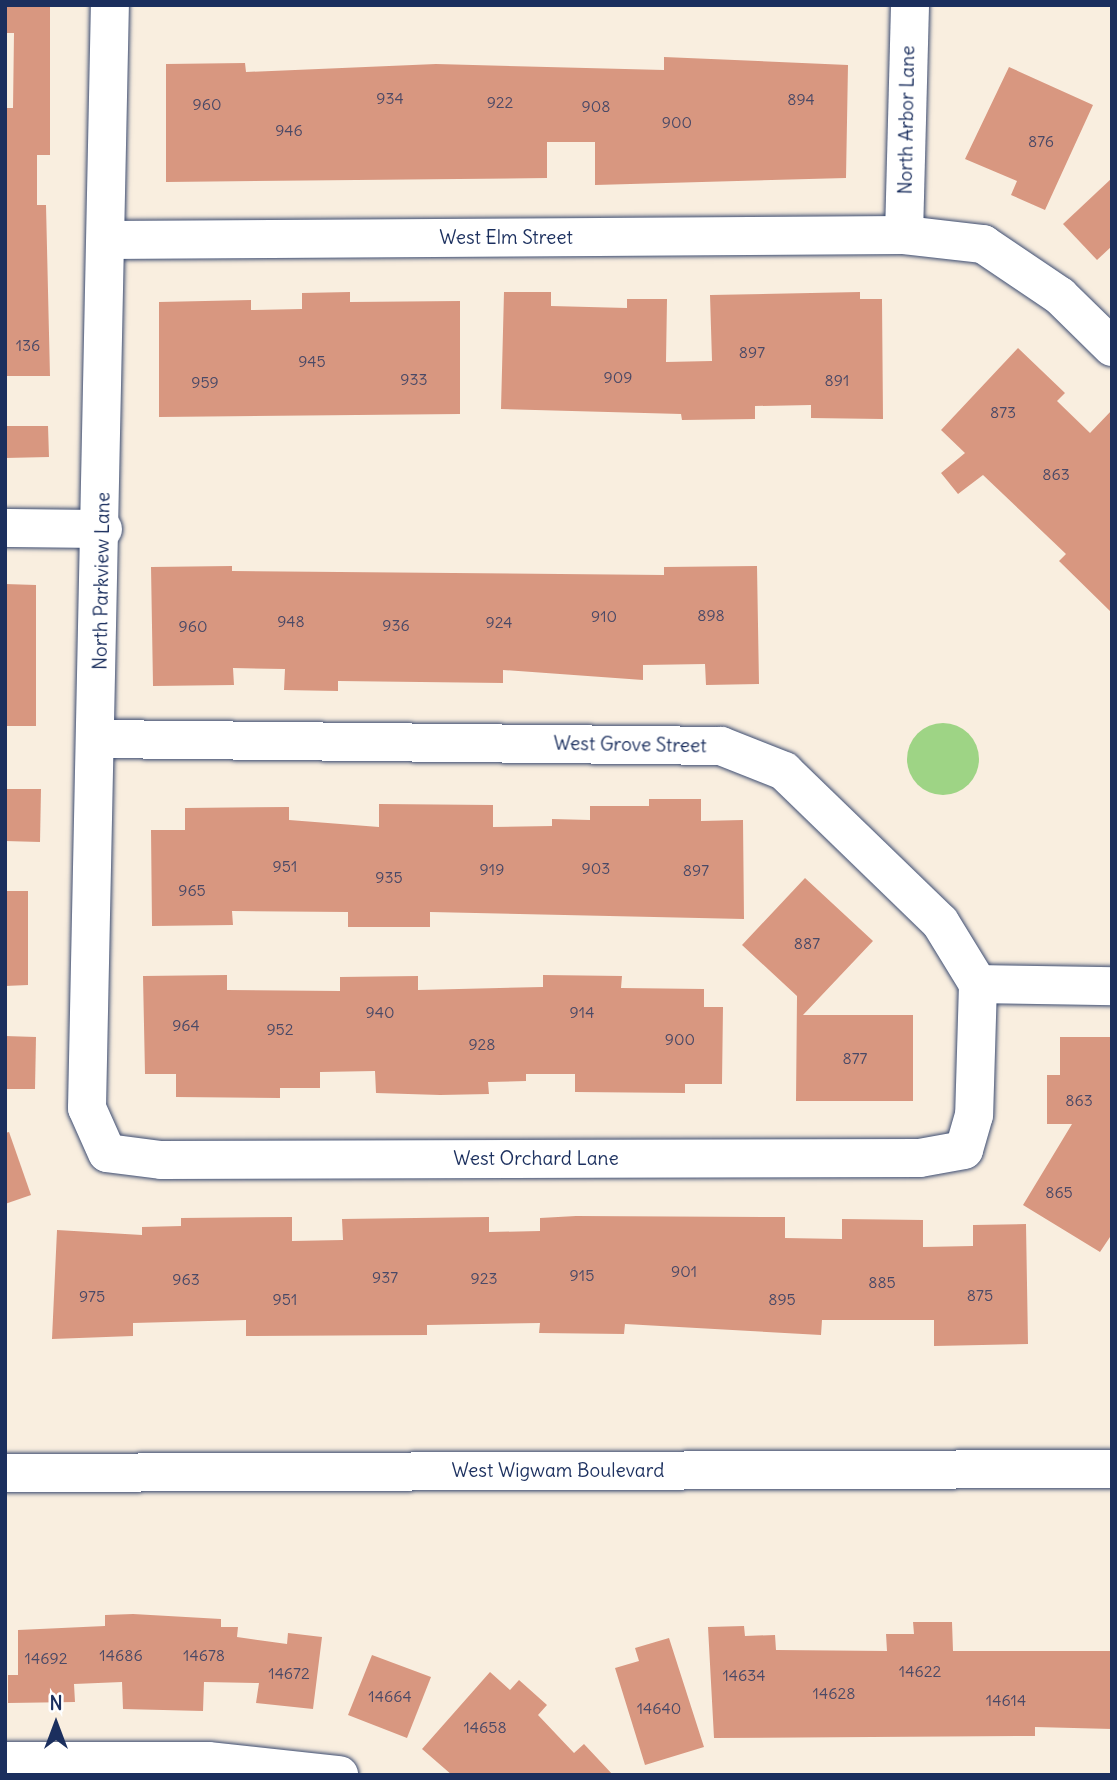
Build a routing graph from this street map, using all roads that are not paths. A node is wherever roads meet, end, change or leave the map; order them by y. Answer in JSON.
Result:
{"nodes":[{"id":1,"x":110,"y":5,"type":"edge"},
{"id":2,"x":910,"y":5,"type":"edge"},
{"id":3,"x":904,"y":235,"type":"junction"},
{"id":4,"x":107,"y":240,"type":"junction"},
{"id":5,"x":1112,"y":347,"type":"edge"},
{"id":6,"x":5,"y":528,"type":"edge"},
{"id":7,"x":103,"y":529,"type":"junction"},
{"id":8,"x":98,"y":739,"type":"junction"},
{"id":9,"x":978,"y":984,"type":"junction"},
{"id":10,"x":1112,"y":986,"type":"edge"},
{"id":11,"x":107,"y":1153,"type":"joint"},
{"id":12,"x":1112,"y":1469,"type":"edge"},
{"id":13,"x":5,"y":1473,"type":"edge"},
{"id":14,"x":15,"y":1765,"type":"edge"},
{"id":15,"x":339,"y":1775,"type":"edge"}],
"edges":[{"from":1,"to":4,"type":"street","name":"North Parkview Lane"},
{"from":2,"to":3,"type":"street","name":"North Arbor Lane"},
{"from":3,"to":4,"type":"street","name":"West Elm Street"},
{"from":3,"to":5,"type":"street","name":"West Elm Street"},
{"from":4,"to":7,"type":"street","name":"North Parkview Lane"},
{"from":6,"to":7,"type":"street"},
{"from":7,"to":8,"type":"street","name":"North Parkview Lane"},
{"from":8,"to":9,"type":"street","name":"West Grove Street"},
{"from":8,"to":11,"type":"street","name":"North Parkview Lane"},
{"from":9,"to":10,"type":"street"},
{"from":9,"to":11,"type":"street","name":"West Orchard Lane"},
{"from":12,"to":13,"type":"street","name":"West Wigwam Boulevard"},
{"from":14,"to":15,"type":"street"}]}
